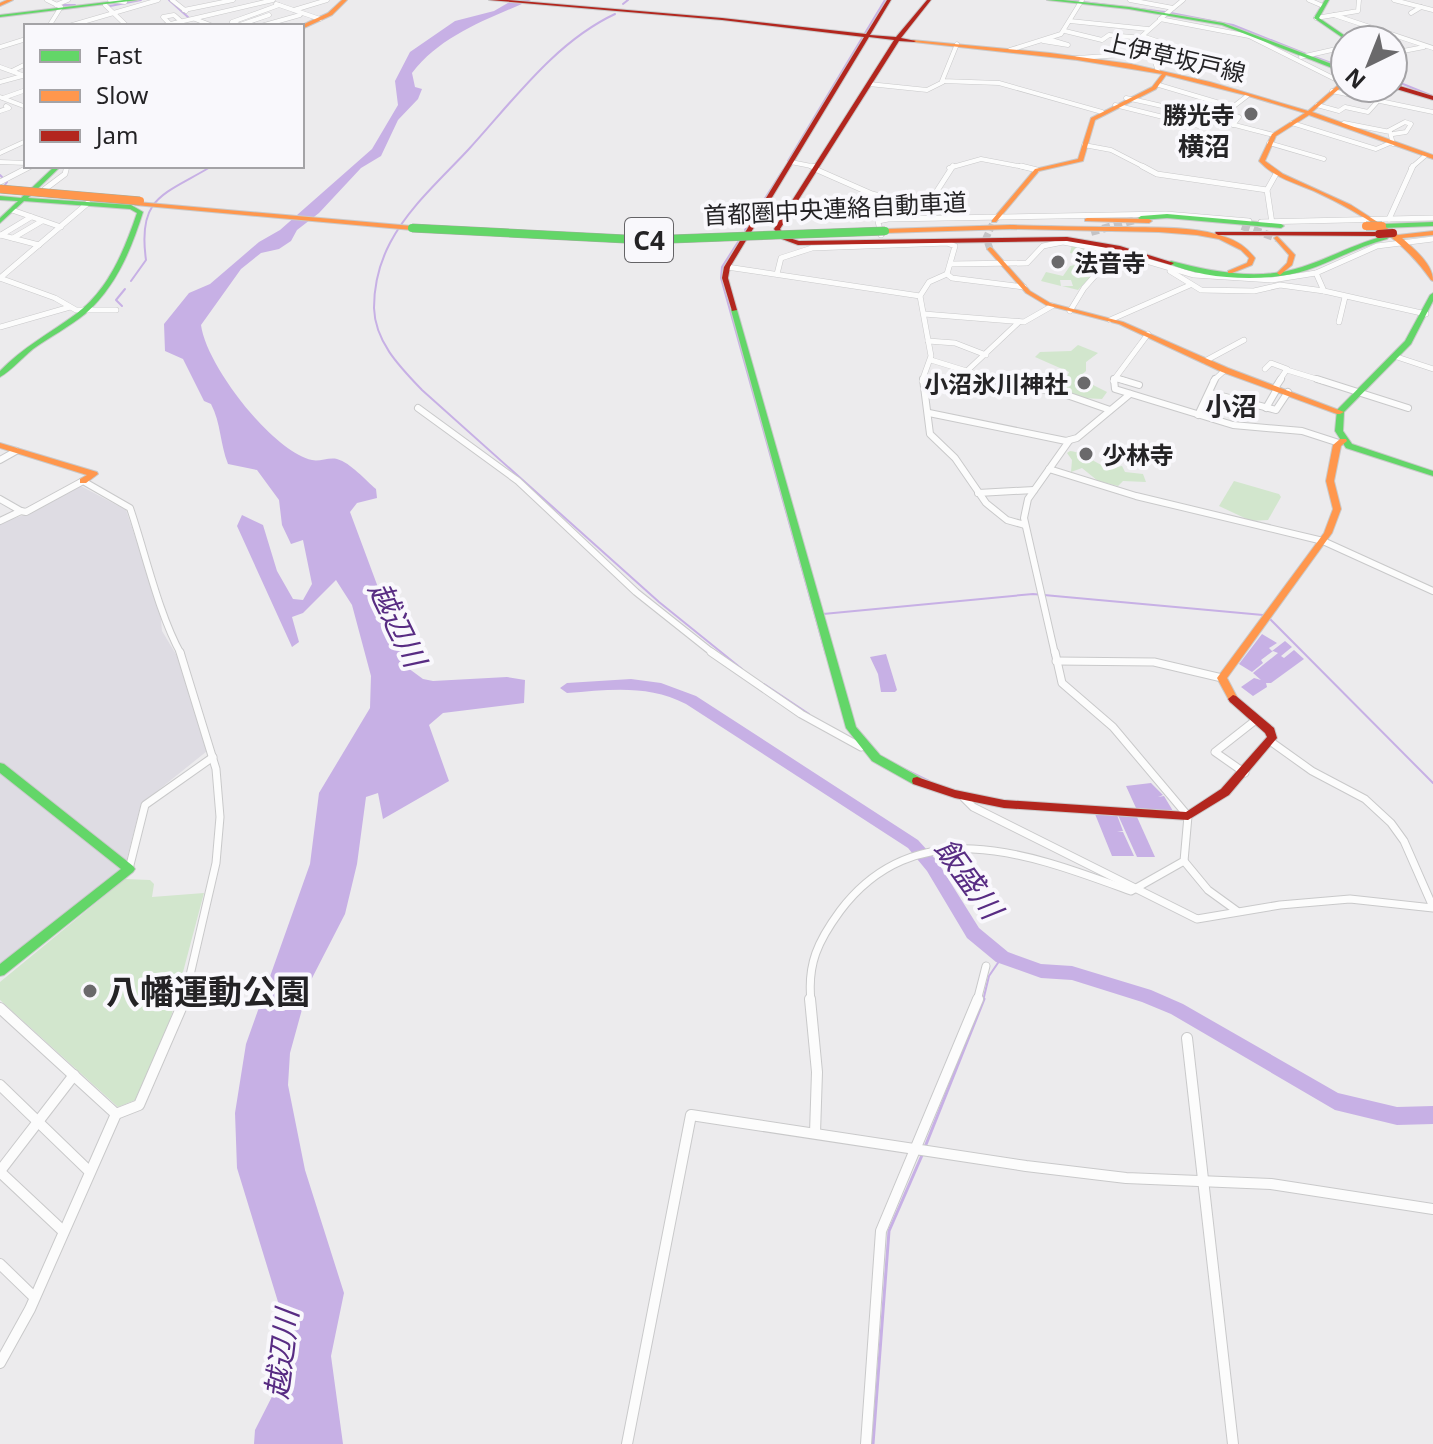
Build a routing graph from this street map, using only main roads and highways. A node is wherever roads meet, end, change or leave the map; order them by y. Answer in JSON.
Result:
{"nodes":[{"id":1,"x":11,"y":0,"type":"edge"},
{"id":2,"x":491,"y":0,"type":"edge"},
{"id":3,"x":889,"y":0,"type":"edge"},
{"id":4,"x":929,"y":0,"type":"edge"},
{"id":5,"x":1049,"y":0,"type":"edge"},
{"id":6,"x":131,"y":1,"type":"edge"},
{"id":7,"x":336,"y":1,"type":"edge"},
{"id":8,"x":1081,"y":1,"type":"edge"},
{"id":9,"x":1,"y":2,"type":"edge"},
{"id":10,"x":62,"y":4,"type":"edge"},
{"id":11,"x":110,"y":6,"type":"edge"},
{"id":12,"x":1322,"y":8,"type":"edge"},
{"id":13,"x":0,"y":16,"type":"edge"},
{"id":14,"x":302,"y":21,"type":"edge"},
{"id":15,"x":1336,"y":24,"type":"edge"},
{"id":16,"x":868,"y":35,"type":"junction"},
{"id":17,"x":898,"y":38,"type":"junction"},
{"id":18,"x":1329,"y":74,"type":"edge"},
{"id":19,"x":1161,"y":76,"type":"junction"},
{"id":20,"x":1409,"y":91,"type":"edge"},
{"id":21,"x":1329,"y":93,"type":"edge"},
{"id":22,"x":1433,"y":98,"type":"edge"},
{"id":23,"x":1312,"y":110,"type":"junction"},
{"id":24,"x":1430,"y":156,"type":"edge"},
{"id":25,"x":56,"y":168,"type":"edge"},
{"id":26,"x":2,"y":185,"type":"edge"},
{"id":27,"x":26,"y":198,"type":"junction"},
{"id":28,"x":796,"y":198,"type":"junction"},
{"id":29,"x":995,"y":218,"type":"tunnel mouth"},
{"id":30,"x":1141,"y":218,"type":"tunnel mouth"},
{"id":31,"x":0,"y":221,"type":"edge"},
{"id":32,"x":1242,"y":226,"type":"tunnel mouth"},
{"id":33,"x":1433,"y":226,"type":"edge"},
{"id":34,"x":1063,"y":230,"type":"junction"},
{"id":35,"x":1160,"y":230,"type":"junction"},
{"id":36,"x":1383,"y":230,"type":"junction"},
{"id":37,"x":1091,"y":232,"type":"tunnel mouth"},
{"id":38,"x":884,"y":236,"type":"junction"},
{"id":39,"x":1277,"y":238,"type":"dead end"},
{"id":40,"x":990,"y":249,"type":"dead end"},
{"id":41,"x":1277,"y":275,"type":"junction"},
{"id":42,"x":1433,"y":277,"type":"edge"},
{"id":43,"x":1433,"y":295,"type":"edge"},
{"id":44,"x":1429,"y":312,"type":"edge"},
{"id":45,"x":0,"y":375,"type":"edge"},
{"id":46,"x":1340,"y":412,"type":"junction"},
{"id":47,"x":1341,"y":442,"type":"junction"},
{"id":48,"x":0,"y":445,"type":"edge"},
{"id":49,"x":1433,"y":474,"type":"edge"},
{"id":50,"x":83,"y":481,"type":"road end"},
{"id":51,"x":0,"y":767,"type":"edge"},
{"id":52,"x":0,"y":971,"type":"edge"}],
"edges":[{"from":1,"to":9,"type":"main road"},
{"from":2,"to":16,"type":"main road","name":"上伊草坂戸線"},
{"from":3,"to":16,"type":"main road"},
{"from":4,"to":17,"type":"main road"},
{"from":5,"to":8,"type":"main road"},
{"from":6,"to":11,"type":"main road"},
{"from":7,"to":14,"type":"main road"},
{"from":8,"to":18,"type":"main road"},
{"from":10,"to":11,"type":"main road"},
{"from":10,"to":13,"type":"main road"},
{"from":12,"to":15,"type":"main road"},
{"from":16,"to":17,"type":"main road","name":"上伊草坂戸線"},
{"from":16,"to":47,"type":"main road"},
{"from":17,"to":19,"type":"main road","name":"上伊草坂戸線"},
{"from":17,"to":28,"type":"main road"},
{"from":19,"to":23,"type":"main road","name":"上伊草坂戸線"},
{"from":19,"to":29,"type":"main road"},
{"from":20,"to":22,"type":"main road"},
{"from":21,"to":23,"type":"main road"},
{"from":23,"to":24,"type":"main road","name":"上伊草坂戸線"},
{"from":23,"to":36,"type":"main road"},
{"from":25,"to":27,"type":"main road"},
{"from":26,"to":27,"type":"main road"},
{"from":26,"to":38,"type":"main road","name":"首都圏中央連絡自動車道","number":"C4","bridge":true},
{"from":27,"to":31,"type":"main road"},
{"from":27,"to":45,"type":"main road"},
{"from":28,"to":34,"type":"main road"},
{"from":28,"to":41,"type":"main road"},
{"from":30,"to":36,"type":"main road"},
{"from":32,"to":34,"type":"main road"},
{"from":33,"to":36,"type":"main road"},
{"from":33,"to":36,"type":"main road"},
{"from":34,"to":35,"type":"main road"},
{"from":34,"to":36,"type":"main road","name":"首都圏中央連絡自動車道","number":"C4"},
{"from":34,"to":37,"type":"main road"},
{"from":34,"to":38,"type":"main road","name":"首都圏中央連絡自動車道","number":"C4"},
{"from":35,"to":36,"type":"main road","name":"首都圏中央連絡自動車道","number":"C4"},
{"from":35,"to":38,"type":"main road","name":"首都圏中央連絡自動車道","number":"C4"},
{"from":36,"to":41,"type":"main road"},
{"from":36,"to":42,"type":"main road"},
{"from":39,"to":41,"type":"main road"},
{"from":40,"to":46,"type":"main road"},
{"from":43,"to":44,"type":"main road"},
{"from":44,"to":46,"type":"main road"},
{"from":46,"to":47,"type":"main road"},
{"from":47,"to":49,"type":"main road"},
{"from":48,"to":50,"type":"main road"},
{"from":51,"to":52,"type":"main road"}]}
